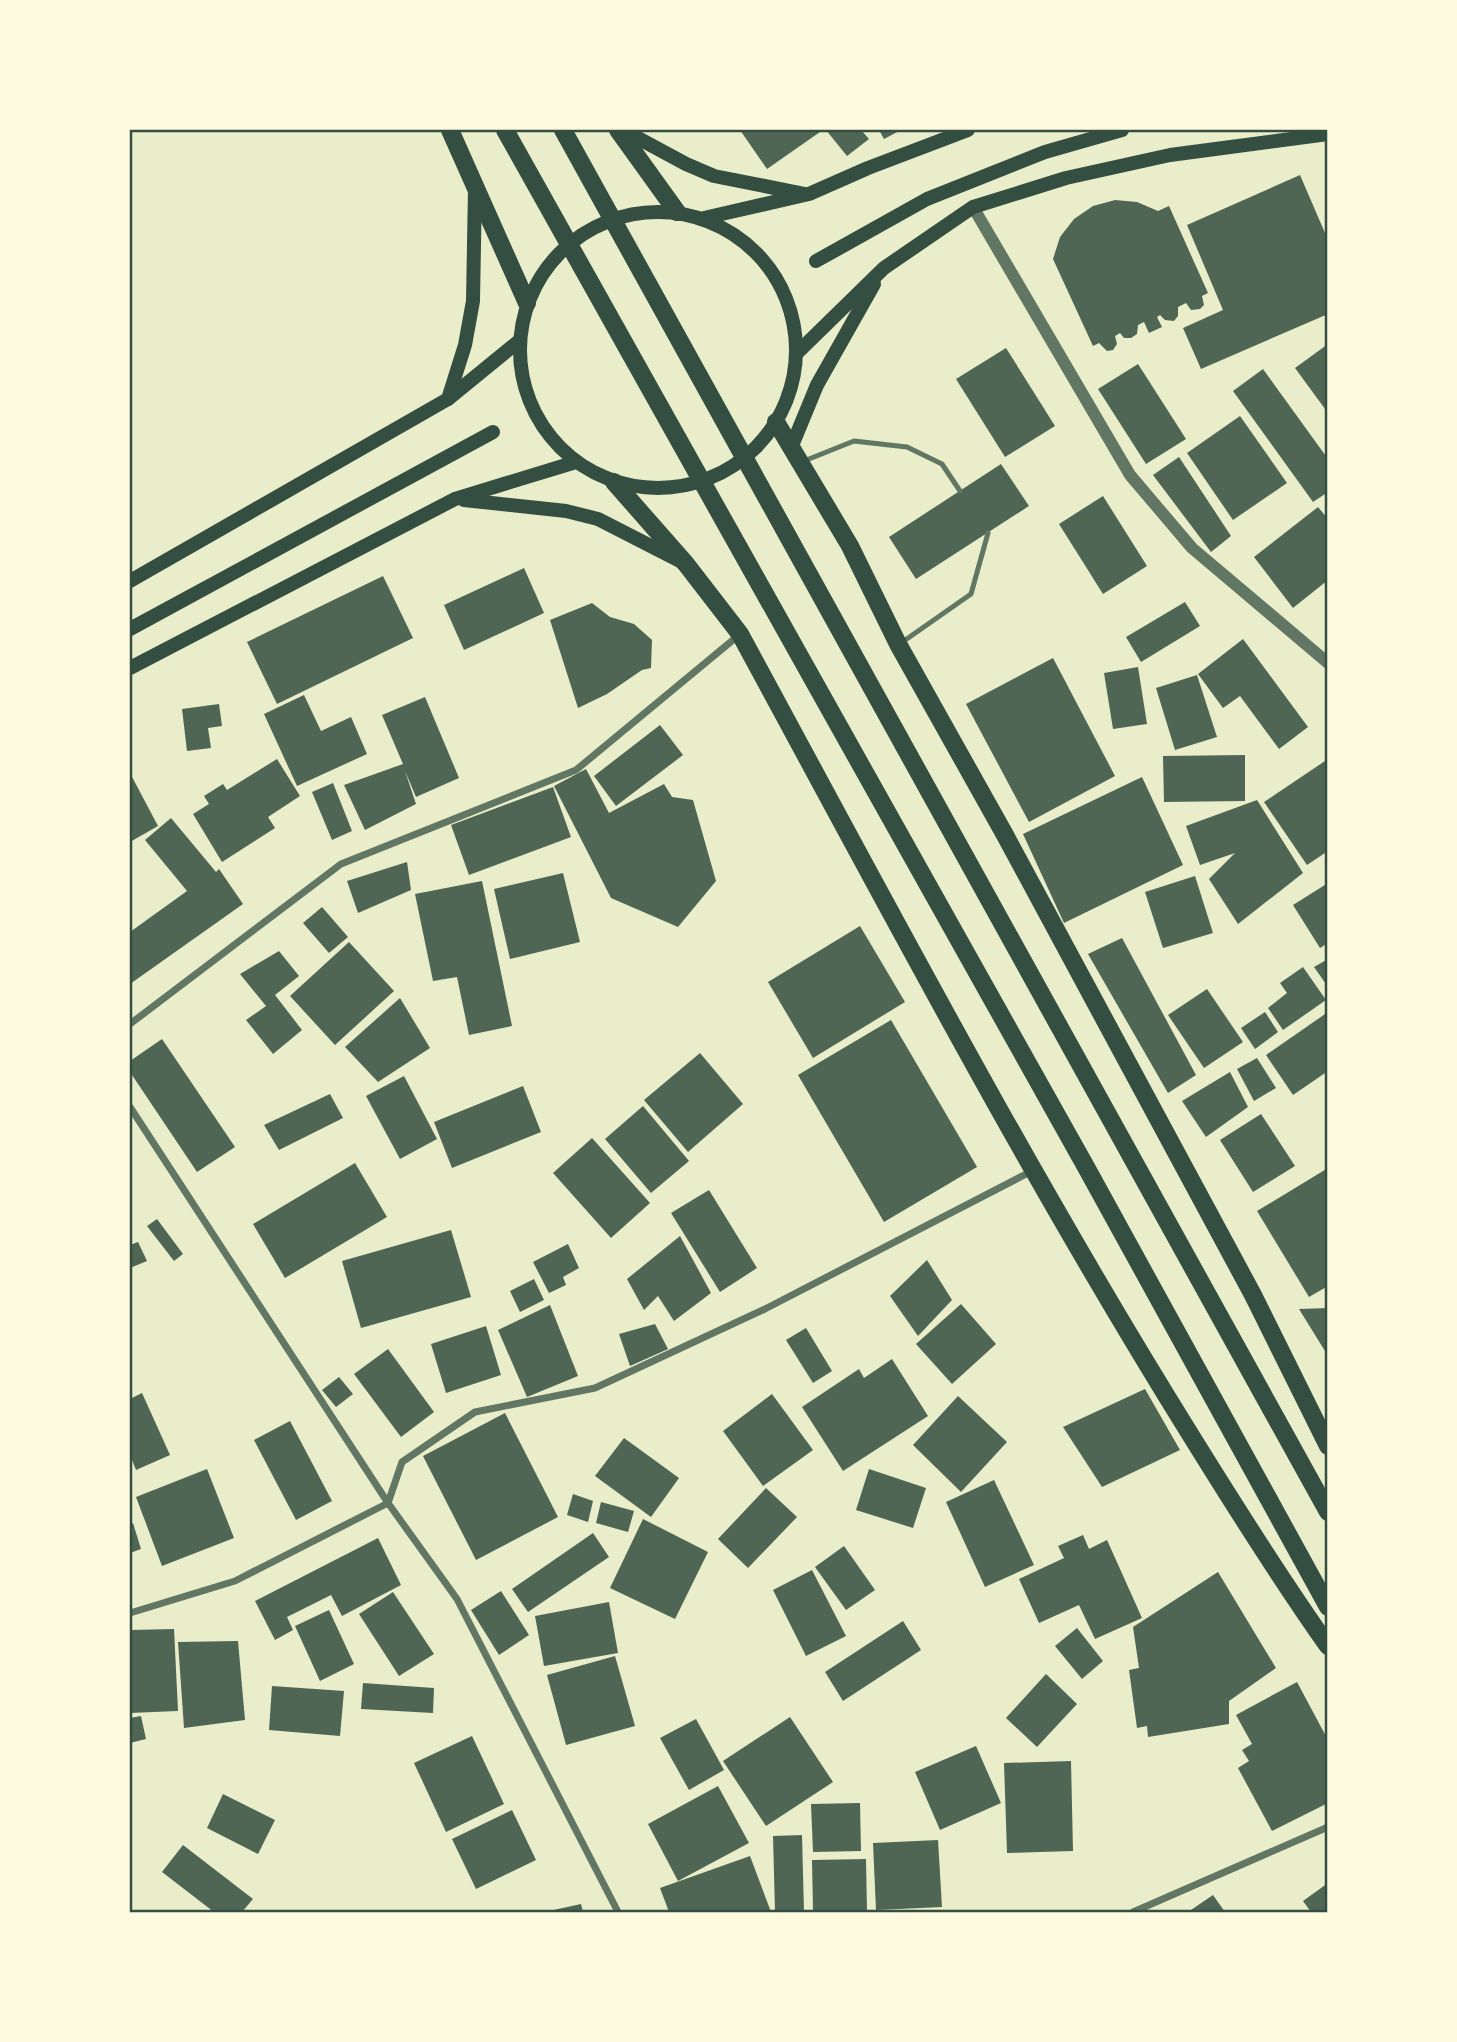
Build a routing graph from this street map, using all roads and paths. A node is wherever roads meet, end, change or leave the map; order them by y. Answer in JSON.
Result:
{"nodes":[{"id":1,"x":450,"y":130,"type":"edge"},
{"id":2,"x":505,"y":130,"type":"edge"},
{"id":3,"x":564,"y":130,"type":"edge"},
{"id":4,"x":618,"y":130,"type":"edge"},
{"id":5,"x":623,"y":130,"type":"edge"},
{"id":6,"x":968,"y":130,"type":"edge"},
{"id":7,"x":1122,"y":130,"type":"edge"},
{"id":8,"x":1328,"y":134,"type":"edge"},
{"id":9,"x":475,"y":183,"type":"junction"},
{"id":10,"x":809,"y":194,"type":"junction"},
{"id":11,"x":973,"y":207,"type":"junction"},
{"id":12,"x":677,"y":212,"type":"junction"},
{"id":13,"x":704,"y":218,"type":"junction"},
{"id":14,"x":816,"y":261,"type":"dead end"},
{"id":15,"x":884,"y":268,"type":"junction"},
{"id":16,"x":527,"y":303,"type":"junction"},
{"id":17,"x":519,"y":341,"type":"junction"},
{"id":18,"x":796,"y":354,"type":"junction"},
{"id":19,"x":448,"y":400,"type":"junction"},
{"id":20,"x":776,"y":422,"type":"junction"},
{"id":21,"x":493,"y":432,"type":"dead end"},
{"id":22,"x":796,"y":455,"type":"junction"},
{"id":23,"x":576,"y":462,"type":"junction"},
{"id":24,"x":614,"y":482,"type":"junction"},
{"id":25,"x":960,"y":491,"type":"dead end"},
{"id":26,"x":456,"y":499,"type":"junction"},
{"id":27,"x":988,"y":533,"type":"dead end"},
{"id":28,"x":686,"y":564,"type":"junction"},
{"id":29,"x":130,"y":581,"type":"edge"},
{"id":30,"x":130,"y":629,"type":"edge"},
{"id":31,"x":740,"y":634,"type":"junction"},
{"id":32,"x":898,"y":644,"type":"junction"},
{"id":33,"x":1328,"y":663,"type":"edge"},
{"id":34,"x":130,"y":668,"type":"edge"},
{"id":35,"x":130,"y":1024,"type":"edge"},
{"id":36,"x":130,"y":1107,"type":"edge"},
{"id":37,"x":1032,"y":1171,"type":"junction"},
{"id":38,"x":1328,"y":1446,"type":"edge"},
{"id":39,"x":388,"y":1503,"type":"junction"},
{"id":40,"x":1328,"y":1512,"type":"edge"},
{"id":41,"x":1328,"y":1607,"type":"edge"},
{"id":42,"x":130,"y":1613,"type":"edge"},
{"id":43,"x":1328,"y":1646,"type":"edge"},
{"id":44,"x":1328,"y":1827,"type":"edge"},
{"id":45,"x":618,"y":1913,"type":"edge"},
{"id":46,"x":1133,"y":1913,"type":"edge"}],
"edges":[{"from":1,"to":9,"type":"main road"},
{"from":2,"to":41,"type":"main road"},
{"from":3,"to":40,"type":"main road"},
{"from":4,"to":12,"type":"main road"},
{"from":5,"to":10,"type":"main road"},
{"from":6,"to":10,"type":"main road"},
{"from":7,"to":14,"type":"main road"},
{"from":8,"to":11,"type":"main road"},
{"from":9,"to":16,"type":"main road"},
{"from":9,"to":19,"type":"main road"},
{"from":10,"to":13,"type":"main road"},
{"from":11,"to":15,"type":"main road"},
{"from":11,"to":33,"type":"street"},
{"from":12,"to":13,"type":"main road"},
{"from":12,"to":16,"type":"main road"},
{"from":13,"to":18,"type":"main road"},
{"from":15,"to":18,"type":"main road"},
{"from":15,"to":22,"type":"main road"},
{"from":16,"to":17,"type":"main road"},
{"from":17,"to":19,"type":"main road"},
{"from":17,"to":23,"type":"main road"},
{"from":18,"to":20,"type":"main road"},
{"from":19,"to":29,"type":"main road"},
{"from":20,"to":22,"type":"main road"},
{"from":20,"to":24,"type":"main road"},
{"from":21,"to":30,"type":"main road"},
{"from":22,"to":25,"type":"lane"},
{"from":22,"to":32,"type":"main road"},
{"from":23,"to":24,"type":"main road"},
{"from":23,"to":26,"type":"main road"},
{"from":24,"to":28,"type":"main road"},
{"from":26,"to":28,"type":"main road"},
{"from":26,"to":34,"type":"main road"},
{"from":27,"to":32,"type":"lane"},
{"from":28,"to":31,"type":"main road"},
{"from":31,"to":35,"type":"street"},
{"from":31,"to":37,"type":"main road"},
{"from":32,"to":38,"type":"main road"},
{"from":36,"to":39,"type":"street"},
{"from":37,"to":39,"type":"street"},
{"from":37,"to":43,"type":"main road"},
{"from":39,"to":42,"type":"street"},
{"from":39,"to":45,"type":"street"},
{"from":44,"to":46,"type":"street"}]}
